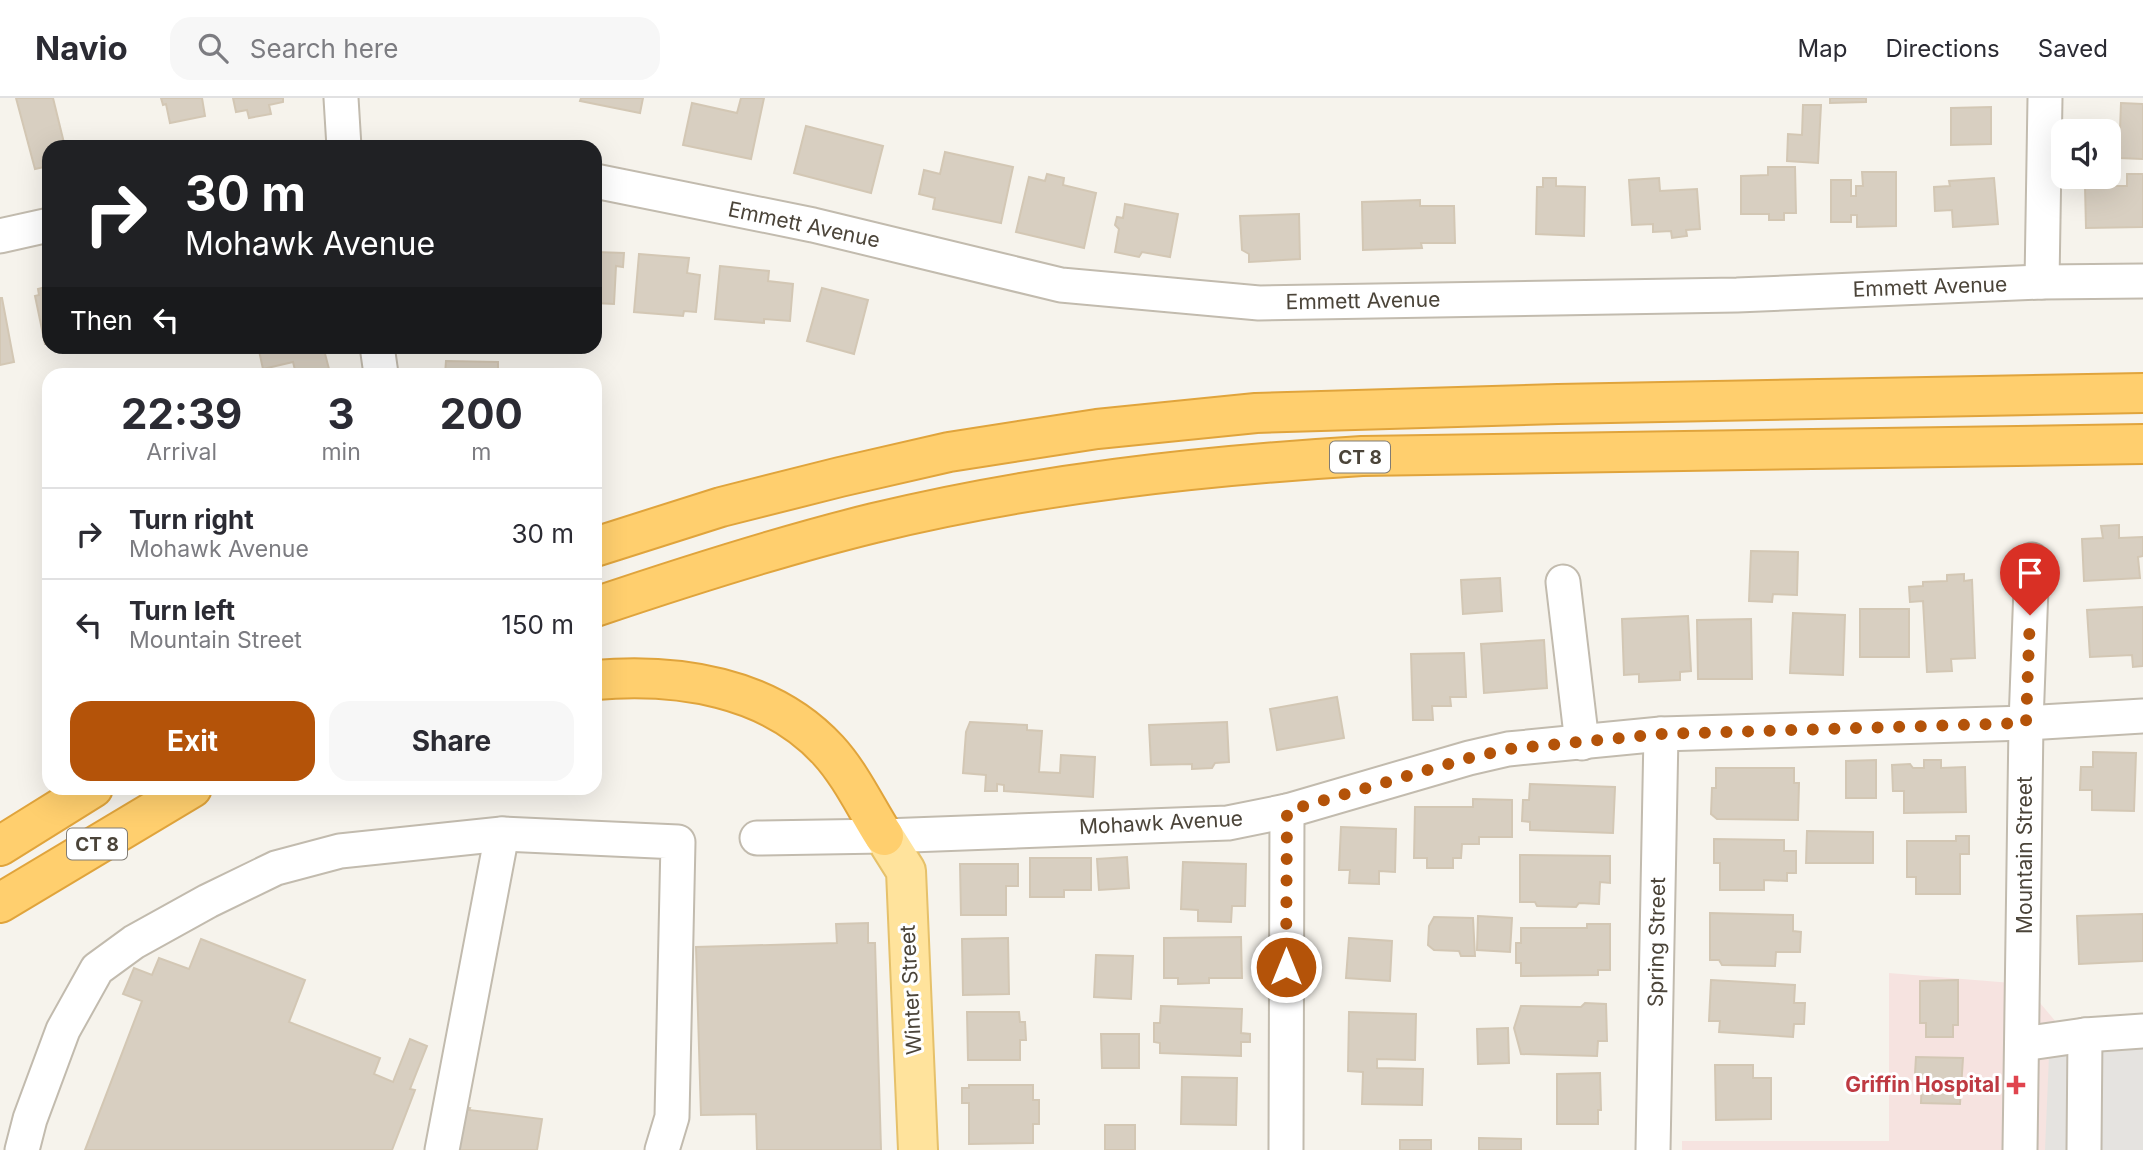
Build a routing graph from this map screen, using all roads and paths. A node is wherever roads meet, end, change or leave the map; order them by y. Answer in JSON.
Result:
{"nodes":[{"id":1,"x":341,"y":98,"type":"edge"},
{"id":2,"x":2045,"y":98,"type":"edge"},
{"id":3,"x":344,"y":140,"type":"edge"},
{"id":4,"x":602,"y":182,"type":"edge"},
{"id":5,"x":42,"y":227,"type":"edge"},
{"id":6,"x":0,"y":236,"type":"edge"},
{"id":7,"x":2042,"y":282,"type":"junction"},
{"id":8,"x":2143,"y":282,"type":"edge"},
{"id":9,"x":2143,"y":393,"type":"edge"},
{"id":10,"x":2143,"y":444,"type":"edge"},
{"id":11,"x":602,"y":545,"type":"edge"},
{"id":12,"x":2032,"y":560,"type":"dead end"},
{"id":13,"x":1563,"y":582,"type":"dead end"},
{"id":14,"x":602,"y":605,"type":"edge"},
{"id":15,"x":602,"y":680,"type":"edge"},
{"id":16,"x":2143,"y":716,"type":"edge"},
{"id":17,"x":2026,"y":723,"type":"junction"},
{"id":18,"x":1661,"y":734,"type":"junction"},
{"id":19,"x":1582,"y":743,"type":"junction"},
{"id":20,"x":82,"y":795,"type":"edge"},
{"id":21,"x":180,"y":795,"type":"edge"},
{"id":22,"x":1287,"y":811,"type":"junction"},
{"id":23,"x":502,"y":834,"type":"junction"},
{"id":24,"x":884,"y":836,"type":"junction"},
{"id":25,"x":757,"y":838,"type":"dead end"},
{"id":26,"x":0,"y":846,"type":"edge"},
{"id":27,"x":0,"y":902,"type":"edge"},
{"id":28,"x":2143,"y":1031,"type":"edge"},
{"id":29,"x":2085,"y":1035,"type":"junction"},
{"id":30,"x":2022,"y":1044,"type":"junction"},
{"id":31,"x":22,"y":1150,"type":"edge"},
{"id":32,"x":442,"y":1150,"type":"edge"},
{"id":33,"x":662,"y":1150,"type":"edge"},
{"id":34,"x":918,"y":1150,"type":"edge"},
{"id":35,"x":1286,"y":1150,"type":"edge"},
{"id":36,"x":1653,"y":1150,"type":"edge"},
{"id":37,"x":2020,"y":1150,"type":"edge"},
{"id":38,"x":2084,"y":1150,"type":"edge"}],
"edges":[{"from":1,"to":3,"type":"street"},
{"from":2,"to":7,"type":"street"},
{"from":4,"to":7,"type":"street","name":"Emmett Avenue"},
{"from":5,"to":6,"type":"street"},
{"from":7,"to":8,"type":"street","name":"Emmett Avenue"},
{"from":9,"to":11,"type":"highway","number":"CT 8"},
{"from":10,"to":14,"type":"highway","number":"CT 8"},
{"from":12,"to":17,"type":"street","name":"Mountain Street"},
{"from":13,"to":19,"type":"street"},
{"from":15,"to":24,"type":"highway"},
{"from":16,"to":17,"type":"street","name":"Mohawk Avenue"},
{"from":17,"to":18,"type":"street","name":"Mohawk Avenue"},
{"from":17,"to":30,"type":"street","name":"Mountain Street"},
{"from":18,"to":19,"type":"street","name":"Mohawk Avenue"},
{"from":18,"to":36,"type":"street","name":"Spring Street"},
{"from":19,"to":22,"type":"street","name":"Mohawk Avenue"},
{"from":20,"to":26,"type":"highway","number":"CT 8"},
{"from":21,"to":27,"type":"highway","number":"CT 8"},
{"from":22,"to":24,"type":"street","name":"Mohawk Avenue"},
{"from":22,"to":35,"type":"street"},
{"from":23,"to":31,"type":"street"},
{"from":23,"to":32,"type":"street"},
{"from":23,"to":33,"type":"street"},
{"from":24,"to":25,"type":"street","name":"Mohawk Avenue"},
{"from":24,"to":34,"type":"main road","name":"Winter Street"},
{"from":28,"to":29,"type":"street"},
{"from":29,"to":30,"type":"street"},
{"from":29,"to":38,"type":"street"},
{"from":30,"to":37,"type":"street","name":"Mountain Street"}]}
